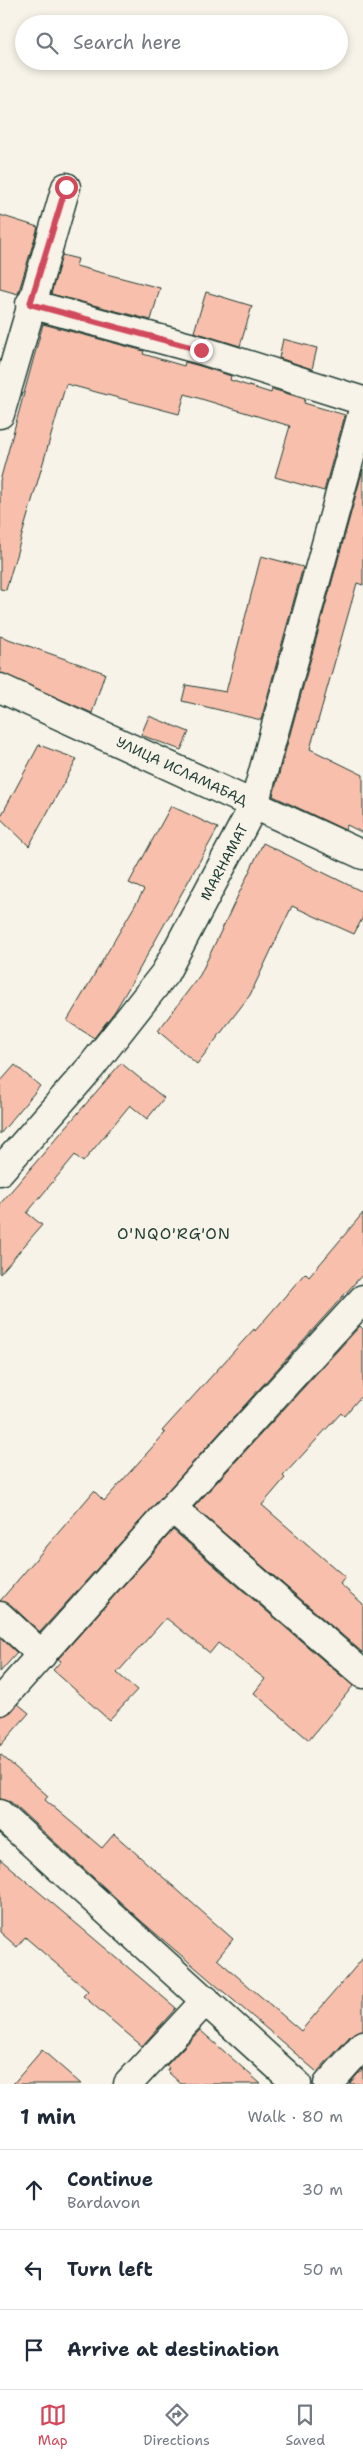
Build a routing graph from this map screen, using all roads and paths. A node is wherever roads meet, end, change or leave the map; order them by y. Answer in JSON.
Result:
{"nodes":[{"id":1,"x":66,"y":187,"type":"dead end"},
{"id":2,"x":30,"y":304,"type":"junction"},
{"id":3,"x":363,"y":401,"type":"edge"},
{"id":4,"x":363,"y":410,"type":"edge"},
{"id":5,"x":0,"y":414,"type":"edge"},
{"id":6,"x":0,"y":688,"type":"edge"},
{"id":7,"x":254,"y":805,"type":"junction"},
{"id":8,"x":363,"y":855,"type":"edge"},
{"id":9,"x":0,"y":1171,"type":"edge"},
{"id":10,"x":363,"y":1299,"type":"edge"},
{"id":11,"x":172,"y":1508,"type":"junction"},
{"id":12,"x":0,"y":1616,"type":"edge"},
{"id":13,"x":42,"y":1655,"type":"junction"},
{"id":14,"x":363,"y":1674,"type":"edge"},
{"id":15,"x":0,"y":1701,"type":"edge"},
{"id":16,"x":0,"y":1814,"type":"edge"},
{"id":17,"x":206,"y":2000,"type":"junction"},
{"id":18,"x":363,"y":2045,"type":"edge"},
{"id":19,"x":128,"y":2084,"type":"edge"},
{"id":20,"x":297,"y":2084,"type":"edge"},
{"id":21,"x":328,"y":2084,"type":"edge"}],
"edges":[{"from":1,"to":2,"type":"street"},
{"from":2,"to":3,"type":"street"},
{"from":2,"to":5,"type":"street"},
{"from":4,"to":7,"type":"street","name":"MARHAMAT"},
{"from":6,"to":7,"type":"street","name":"УЛИЦА ИСЛАМАБАД"},
{"from":7,"to":8,"type":"street","name":"УЛИЦА ИСЛАМАБАД"},
{"from":7,"to":9,"type":"street","name":"MARHAMAT"},
{"from":10,"to":11,"type":"street"},
{"from":11,"to":13,"type":"street"},
{"from":11,"to":14,"type":"street"},
{"from":12,"to":13,"type":"street"},
{"from":13,"to":15,"type":"street"},
{"from":16,"to":17,"type":"street"},
{"from":17,"to":19,"type":"street"},
{"from":17,"to":20,"type":"street"},
{"from":18,"to":21,"type":"street"}]}
